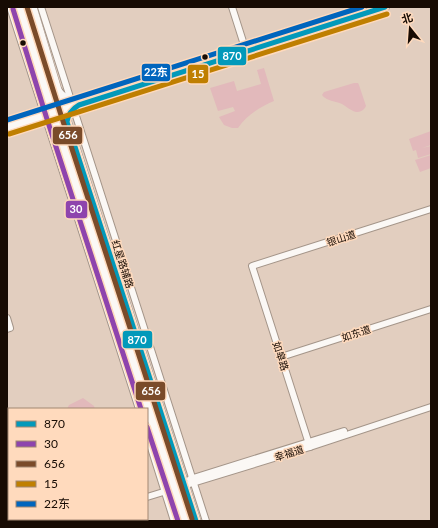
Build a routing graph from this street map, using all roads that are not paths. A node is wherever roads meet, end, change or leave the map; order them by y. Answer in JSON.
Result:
{"nodes":[{"id":1,"x":10,"y":7,"type":"edge"},
{"id":2,"x":20,"y":7,"type":"edge"},
{"id":3,"x":32,"y":7,"type":"edge"},
{"id":4,"x":41,"y":7,"type":"edge"},
{"id":5,"x":232,"y":7,"type":"edge"},
{"id":6,"x":375,"y":7,"type":"edge"},
{"id":7,"x":385,"y":7,"type":"edge"},
{"id":8,"x":245,"y":50,"type":"junction"},
{"id":9,"x":61,"y":109,"type":"junction"},
{"id":10,"x":34,"y":117,"type":"junction"},
{"id":11,"x":67,"y":122,"type":"junction"},
{"id":12,"x":7,"y":124,"type":"edge"},
{"id":13,"x":7,"y":127,"type":"edge"},
{"id":14,"x":431,"y":209,"type":"edge"},
{"id":15,"x":252,"y":266,"type":"joint"},
{"id":16,"x":431,"y":309,"type":"edge"},
{"id":17,"x":7,"y":318,"type":"edge"},
{"id":18,"x":7,"y":329,"type":"edge"},
{"id":19,"x":281,"y":356,"type":"junction"},
{"id":20,"x":431,"y":404,"type":"edge"},
{"id":21,"x":431,"y":407,"type":"edge"},
{"id":22,"x":139,"y":408,"type":"edge"},
{"id":23,"x":148,"y":437,"type":"edge"},
{"id":24,"x":309,"y":444,"type":"junction"},
{"id":25,"x":189,"y":482,"type":"junction"},
{"id":26,"x":174,"y":487,"type":"junction"},
{"id":27,"x":165,"y":489,"type":"junction"},
{"id":28,"x":148,"y":493,"type":"edge"},
{"id":29,"x":148,"y":497,"type":"edge"},
{"id":30,"x":174,"y":521,"type":"edge"},
{"id":31,"x":185,"y":521,"type":"edge"},
{"id":32,"x":196,"y":521,"type":"edge"},
{"id":33,"x":206,"y":521,"type":"edge"}],
"edges":[{"from":1,"to":9,"type":"street","name":"红星路辅路"},
{"from":2,"to":9,"type":"highway"},
{"from":3,"to":9,"type":"highway"},
{"from":4,"to":9,"type":"street","name":"红星路辅路"},
{"from":5,"to":8,"type":"street"},
{"from":6,"to":8,"type":"main road"},
{"from":7,"to":8,"type":"main road"},
{"from":8,"to":9,"type":"main road"},
{"from":9,"to":10,"type":"highway"},
{"from":9,"to":11,"type":"highway"},
{"from":9,"to":11,"type":"highway"},
{"from":9,"to":22,"type":"street","name":"红星路辅路"},
{"from":9,"to":25,"type":"street","name":"红星路辅路"},
{"from":9,"to":26,"type":"highway"},
{"from":10,"to":12,"type":"main road"},
{"from":10,"to":13,"type":"main road"},
{"from":11,"to":25,"type":"highway"},
{"from":14,"to":15,"type":"street","name":"银山道"},
{"from":15,"to":19,"type":"street","name":"如皋路"},
{"from":16,"to":19,"type":"street","name":"如东道"},
{"from":17,"to":18,"type":"street"},
{"from":19,"to":24,"type":"street","name":"如皋路"},
{"from":20,"to":24,"type":"street","name":"幸福道"},
{"from":21,"to":24,"type":"street","name":"幸福道"},
{"from":23,"to":27,"type":"street"},
{"from":24,"to":25,"type":"street","name":"幸福道"},
{"from":25,"to":26,"type":"street","name":"幸福道"},
{"from":25,"to":32,"type":"highway"},
{"from":25,"to":33,"type":"street","name":"红星路辅路"},
{"from":26,"to":27,"type":"street","name":"幸福道"},
{"from":26,"to":31,"type":"highway"},
{"from":27,"to":28,"type":"street","name":"幸福道"},
{"from":27,"to":29,"type":"street","name":"幸福道"},
{"from":27,"to":30,"type":"street"}]}
